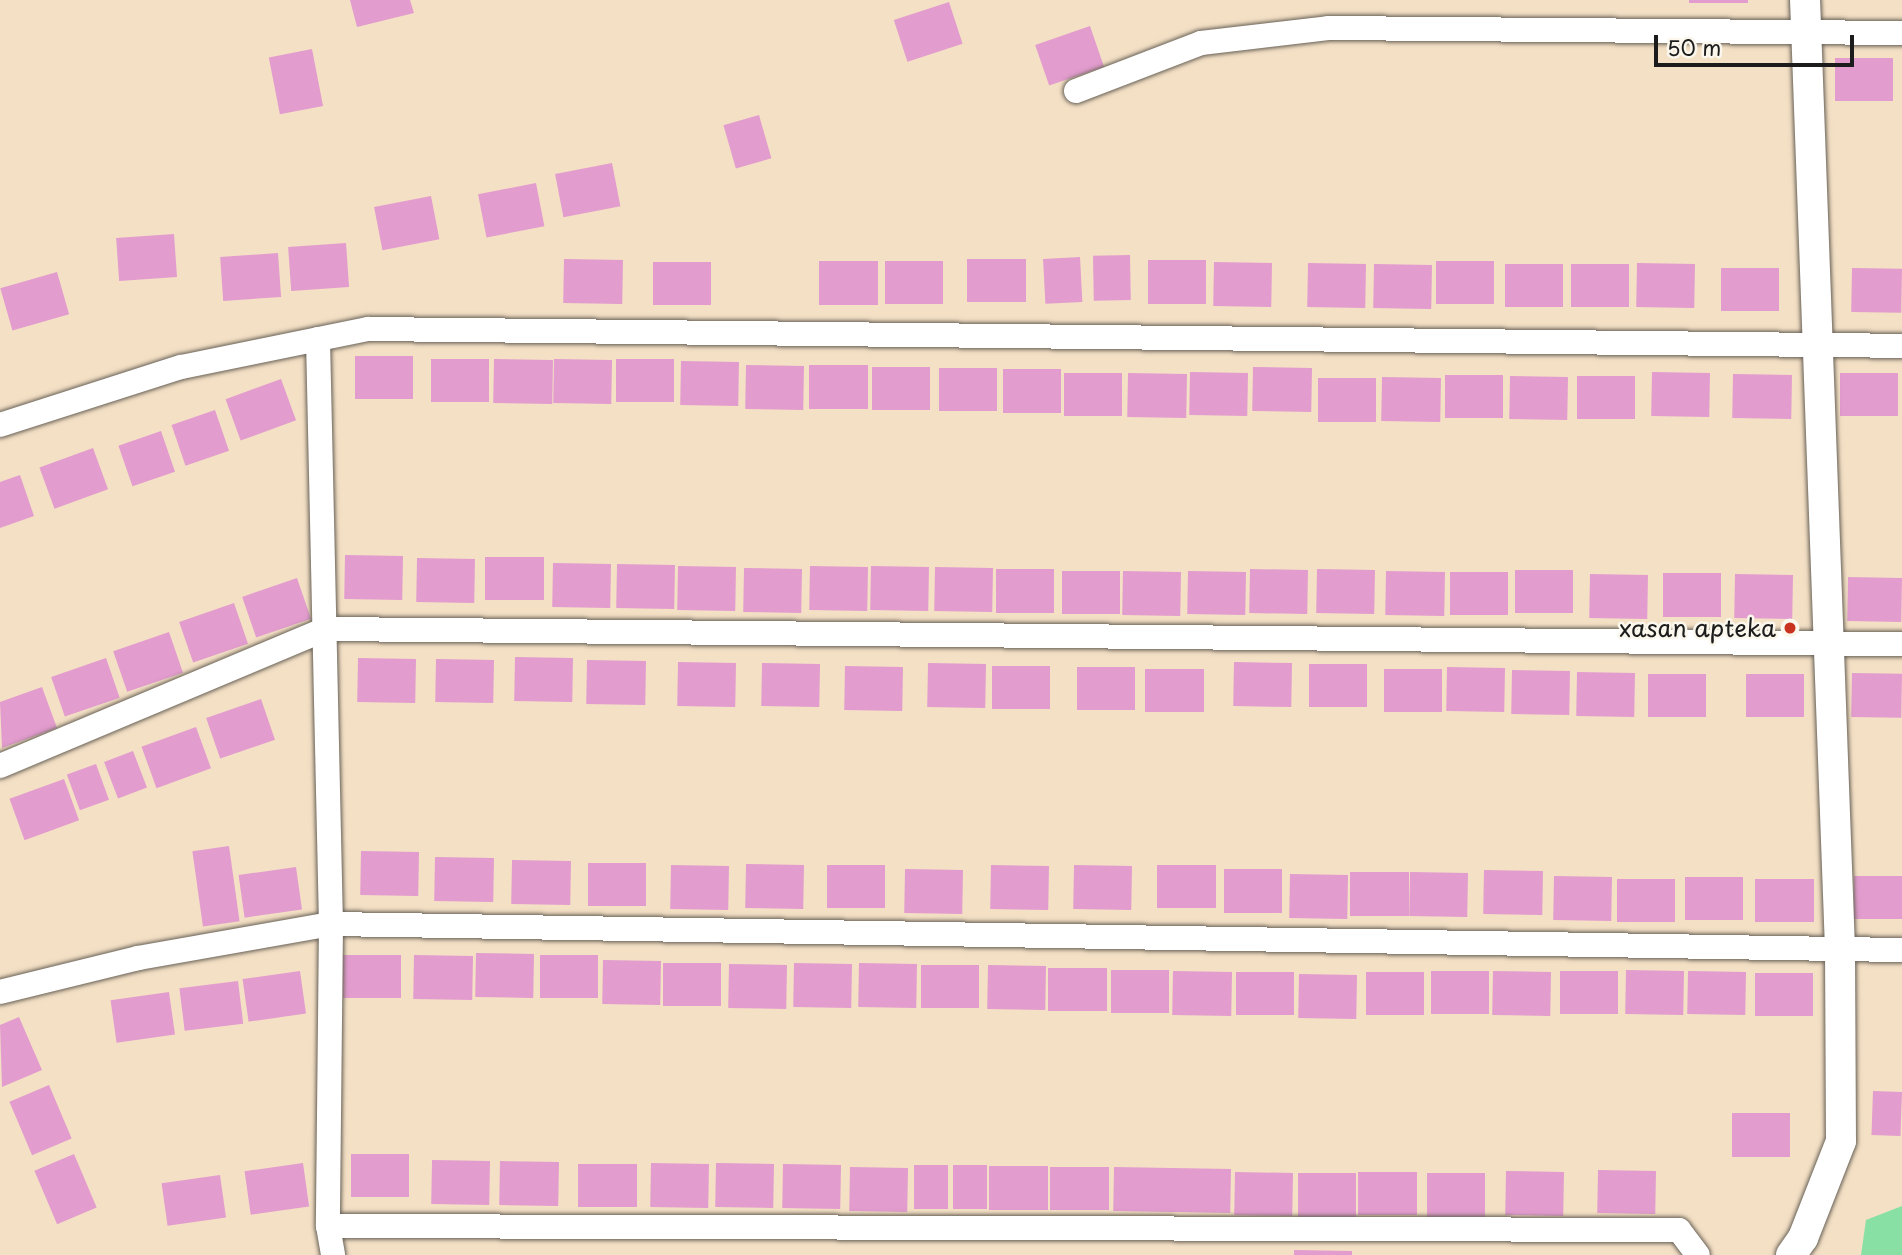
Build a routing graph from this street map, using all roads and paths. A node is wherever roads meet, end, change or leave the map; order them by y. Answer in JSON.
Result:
{"nodes":[{"id":1,"x":1805,"y":0,"type":"edge"},
{"id":2,"x":1807,"y":33,"type":"junction"},
{"id":3,"x":1902,"y":33,"type":"edge"},
{"id":4,"x":1076,"y":91,"type":"dead end"},
{"id":5,"x":318,"y":339,"type":"junction"},
{"id":6,"x":1818,"y":345,"type":"junction"},
{"id":7,"x":1902,"y":346,"type":"edge"},
{"id":8,"x":0,"y":425,"type":"edge"},
{"id":9,"x":326,"y":629,"type":"junction"},
{"id":10,"x":1829,"y":643,"type":"junction"},
{"id":11,"x":1902,"y":644,"type":"edge"},
{"id":12,"x":0,"y":766,"type":"edge"},
{"id":13,"x":331,"y":924,"type":"junction"},
{"id":14,"x":1840,"y":950,"type":"junction"},
{"id":15,"x":1902,"y":950,"type":"edge"},
{"id":16,"x":0,"y":992,"type":"edge"},
{"id":17,"x":328,"y":1226,"type":"junction"},
{"id":18,"x":334,"y":1255,"type":"edge"},
{"id":19,"x":1698,"y":1255,"type":"edge"},
{"id":20,"x":1791,"y":1255,"type":"edge"}],
"edges":[{"from":1,"to":2,"type":"street"},
{"from":2,"to":3,"type":"street"},
{"from":2,"to":4,"type":"street"},
{"from":2,"to":6,"type":"street"},
{"from":5,"to":6,"type":"street"},
{"from":5,"to":8,"type":"street"},
{"from":5,"to":9,"type":"street"},
{"from":6,"to":7,"type":"street"},
{"from":6,"to":10,"type":"street"},
{"from":9,"to":10,"type":"street"},
{"from":9,"to":12,"type":"street"},
{"from":9,"to":13,"type":"street"},
{"from":10,"to":11,"type":"street"},
{"from":10,"to":14,"type":"street"},
{"from":13,"to":14,"type":"street"},
{"from":13,"to":16,"type":"street"},
{"from":13,"to":17,"type":"street"},
{"from":14,"to":15,"type":"street"},
{"from":14,"to":20,"type":"street"},
{"from":17,"to":18,"type":"street"},
{"from":17,"to":19,"type":"street"}]}
